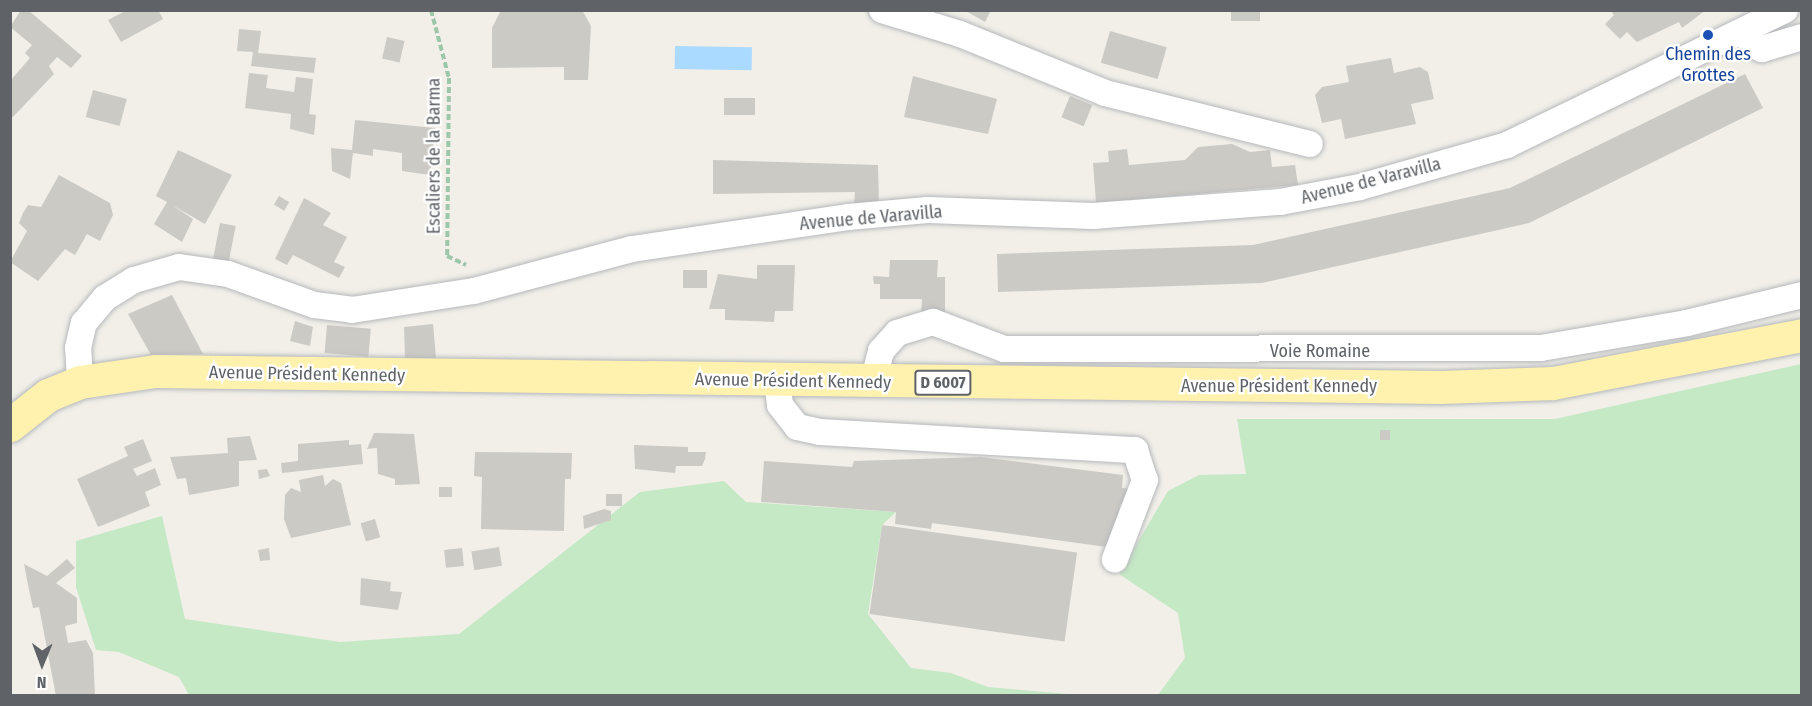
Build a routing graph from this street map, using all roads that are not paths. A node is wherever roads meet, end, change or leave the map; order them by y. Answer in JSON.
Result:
{"nodes":[{"id":1,"x":882,"y":10,"type":"edge"},
{"id":2,"x":1785,"y":10,"type":"edge"},
{"id":3,"x":1745,"y":32,"type":"junction"},
{"id":4,"x":1802,"y":38,"type":"edge"},
{"id":5,"x":1310,"y":144,"type":"dead end"},
{"id":6,"x":1802,"y":295,"type":"edge"},
{"id":7,"x":1802,"y":335,"type":"edge"},
{"id":8,"x":777,"y":381,"type":"junction"},
{"id":9,"x":80,"y":382,"type":"junction"},
{"id":10,"x":873,"y":383,"type":"junction"},
{"id":11,"x":10,"y":425,"type":"edge"},
{"id":12,"x":1114,"y":559,"type":"dead end"}],
"edges":[{"from":1,"to":5,"type":"street"},
{"from":2,"to":3,"type":"street","name":"Avenue de Varavilla"},
{"from":3,"to":4,"type":"street"},
{"from":3,"to":9,"type":"street","name":"Avenue de Varavilla"},
{"from":6,"to":10,"type":"street","name":"Voie Romaine"},
{"from":7,"to":10,"type":"main road","name":"Avenue Président Kennedy","number":"D 6007"},
{"from":8,"to":9,"type":"main road","name":"Avenue Président Kennedy","number":"D 6007"},
{"from":8,"to":10,"type":"main road","name":"Avenue Président Kennedy","number":"D 6007"},
{"from":8,"to":12,"type":"street"},
{"from":9,"to":11,"type":"main road","name":"Avenue Président Kennedy","number":"D 6007"}]}
